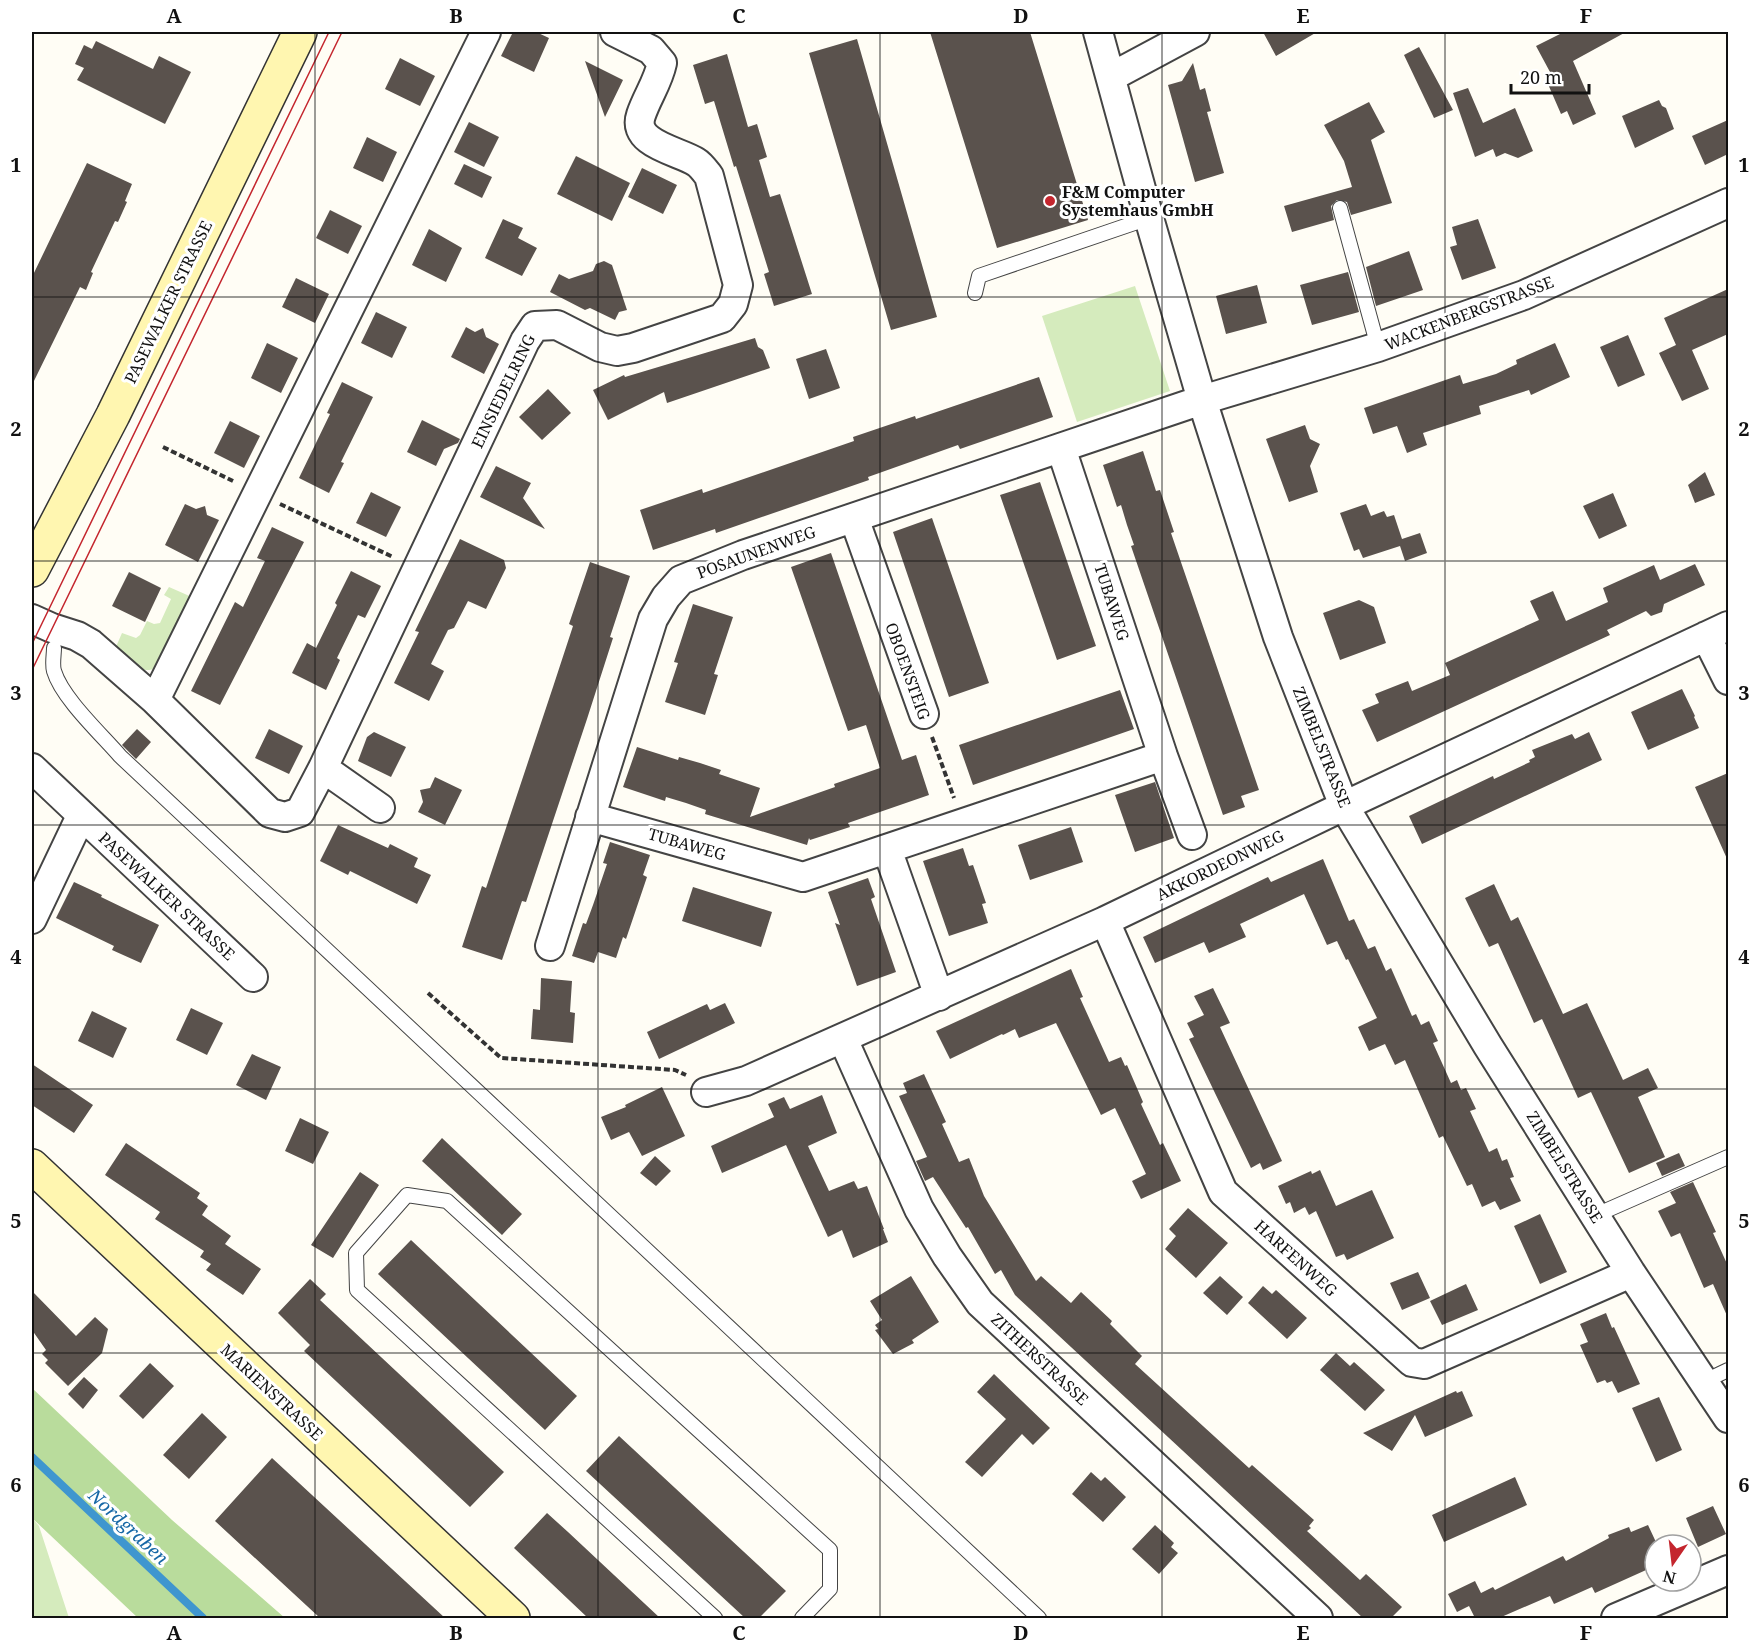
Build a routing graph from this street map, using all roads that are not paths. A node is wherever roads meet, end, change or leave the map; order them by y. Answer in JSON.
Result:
{"nodes":[{"id":1,"x":300,"y":32,"type":"edge"},
{"id":2,"x":486,"y":32,"type":"edge"},
{"id":3,"x":615,"y":32,"type":"edge"},
{"id":4,"x":1098,"y":32,"type":"edge"},
{"id":5,"x":1196,"y":32,"type":"edge"},
{"id":6,"x":1111,"y":77,"type":"junction"},
{"id":7,"x":1728,"y":203,"type":"edge"},
{"id":8,"x":1340,"y":208,"type":"dead end"},
{"id":9,"x":1149,"y":218,"type":"junction"},
{"id":10,"x":975,"y":293,"type":"dead end"},
{"id":11,"x":1378,"y":347,"type":"junction"},
{"id":12,"x":1202,"y":400,"type":"junction"},
{"id":13,"x":1061,"y":448,"type":"junction"},
{"id":14,"x":854,"y":518,"type":"junction"},
{"id":15,"x":32,"y":570,"type":"edge"},
{"id":16,"x":32,"y":619,"type":"edge"},
{"id":17,"x":1717,"y":631,"type":"edge"},
{"id":18,"x":54,"y":648,"type":"dead end"},
{"id":19,"x":1728,"y":680,"type":"edge"},
{"id":20,"x":155,"y":700,"type":"junction"},
{"id":21,"x":924,"y":714,"type":"road end"},
{"id":22,"x":1164,"y":756,"type":"junction"},
{"id":23,"x":32,"y":768,"type":"edge"},
{"id":24,"x":323,"y":768,"type":"junction"},
{"id":25,"x":1344,"y":806,"type":"junction"},
{"id":26,"x":380,"y":808,"type":"dead end"},
{"id":27,"x":81,"y":816,"type":"junction"},
{"id":28,"x":590,"y":817,"type":"junction"},
{"id":29,"x":1192,"y":835,"type":"dead end"},
{"id":30,"x":887,"y":849,"type":"junction"},
{"id":31,"x":32,"y":919,"type":"edge"},
{"id":32,"x":1105,"y":921,"type":"junction"},
{"id":33,"x":550,"y":946,"type":"dead end"},
{"id":34,"x":253,"y":977,"type":"dead end"},
{"id":35,"x":939,"y":996,"type":"junction"},
{"id":36,"x":843,"y":1039,"type":"junction"},
{"id":37,"x":706,"y":1092,"type":"road end"},
{"id":38,"x":1728,"y":1157,"type":"edge"},
{"id":39,"x":32,"y":1166,"type":"edge"},
{"id":40,"x":1596,"y":1215,"type":"junction"},
{"id":41,"x":1631,"y":1273,"type":"junction"},
{"id":42,"x":1717,"y":1376,"type":"edge"},
{"id":43,"x":1728,"y":1418,"type":"edge"},
{"id":44,"x":1728,"y":1570,"type":"edge"},
{"id":45,"x":513,"y":1618,"type":"edge"},
{"id":46,"x":715,"y":1618,"type":"edge"},
{"id":47,"x":802,"y":1618,"type":"edge"},
{"id":48,"x":1039,"y":1618,"type":"edge"},
{"id":49,"x":1318,"y":1618,"type":"edge"},
{"id":50,"x":1616,"y":1618,"type":"edge"}],
"edges":[{"from":1,"to":15,"type":"street","name":"PASEWALKER STRASSE"},
{"from":2,"to":20,"type":"street"},
{"from":3,"to":24,"type":"street","name":"EINSIEDELRING"},
{"from":4,"to":6,"type":"street","name":"ZIMBELSTRASSE"},
{"from":5,"to":6,"type":"street"},
{"from":6,"to":9,"type":"street","name":"ZIMBELSTRASSE"},
{"from":7,"to":11,"type":"street","name":"WACKENBERGSTRASSE"},
{"from":8,"to":11,"type":"lane"},
{"from":9,"to":10,"type":"lane"},
{"from":9,"to":12,"type":"street","name":"ZIMBELSTRASSE"},
{"from":11,"to":12,"type":"street","name":"WACKENBERGSTRASSE"},
{"from":12,"to":13,"type":"street","name":"POSAUNENWEG"},
{"from":12,"to":25,"type":"street","name":"ZIMBELSTRASSE"},
{"from":13,"to":14,"type":"street","name":"POSAUNENWEG"},
{"from":13,"to":22,"type":"street","name":"TUBAWEG"},
{"from":14,"to":21,"type":"street","name":"OBOENSTEIG"},
{"from":14,"to":28,"type":"street","name":"POSAUNENWEG"},
{"from":16,"to":20,"type":"street","name":"EINSIEDELRING"},
{"from":17,"to":19,"type":"street"},
{"from":17,"to":25,"type":"street","name":"AKKORDEONWEG"},
{"from":18,"to":48,"type":"lane"},
{"from":20,"to":24,"type":"street","name":"EINSIEDELRING"},
{"from":22,"to":29,"type":"street","name":"TUBAWEG"},
{"from":22,"to":30,"type":"street","name":"TUBAWEG"},
{"from":23,"to":27,"type":"street","name":"PASEWALKER STRASSE"},
{"from":24,"to":26,"type":"street"},
{"from":25,"to":32,"type":"street","name":"AKKORDEONWEG"},
{"from":25,"to":40,"type":"street","name":"ZIMBELSTRASSE"},
{"from":27,"to":31,"type":"street","name":"PASEWALKER STRASSE"},
{"from":27,"to":34,"type":"street","name":"PASEWALKER STRASSE"},
{"from":28,"to":30,"type":"street","name":"TUBAWEG"},
{"from":28,"to":33,"type":"street","name":"POSAUNENWEG"},
{"from":30,"to":35,"type":"street"},
{"from":32,"to":35,"type":"street","name":"AKKORDEONWEG"},
{"from":32,"to":41,"type":"street","name":"HARFENWEG"},
{"from":35,"to":36,"type":"street","name":"AKKORDEONWEG"},
{"from":36,"to":37,"type":"street","name":"AKKORDEONWEG"},
{"from":36,"to":49,"type":"street","name":"ZITHERSTRASSE"},
{"from":38,"to":40,"type":"lane"},
{"from":39,"to":45,"type":"street","name":"MARIENSTRASSE"},
{"from":40,"to":41,"type":"street","name":"ZIMBELSTRASSE"},
{"from":41,"to":42,"type":"street","name":"ZIMBELSTRASSE"},
{"from":42,"to":43,"type":"street","name":"ZIMBELSTRASSE"},
{"from":44,"to":50,"type":"street"},
{"from":46,"to":47,"type":"lane"}]}
